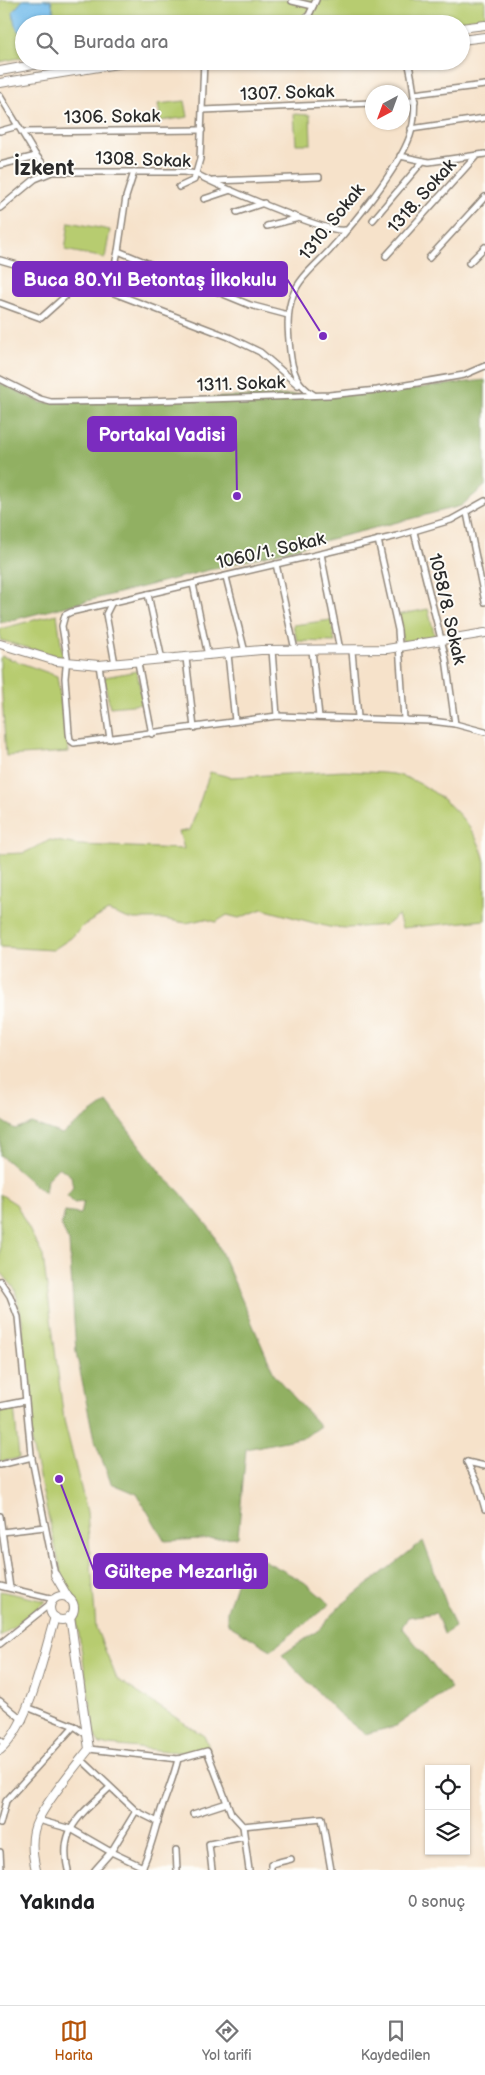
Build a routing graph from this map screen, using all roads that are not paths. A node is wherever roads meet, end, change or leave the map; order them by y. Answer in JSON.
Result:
{"nodes":[{"id":1,"x":316,"y":0,"type":"edge"},
{"id":2,"x":292,"y":1,"type":"edge"},
{"id":3,"x":313,"y":6,"type":"junction"},
{"id":4,"x":309,"y":15,"type":"edge"},
{"id":5,"x":485,"y":25,"type":"edge"},
{"id":6,"x":470,"y":27,"type":"edge"},
{"id":7,"x":485,"y":37,"type":"edge"},
{"id":8,"x":470,"y":39,"type":"edge"},
{"id":9,"x":15,"y":68,"type":"edge"},
{"id":10,"x":80,"y":70,"type":"edge"},
{"id":11,"x":204,"y":70,"type":"edge"},
{"id":12,"x":410,"y":70,"type":"edge"},
{"id":13,"x":0,"y":71,"type":"edge"},
{"id":14,"x":0,"y":83,"type":"edge"},
{"id":15,"x":485,"y":84,"type":"edge"},
{"id":16,"x":414,"y":94,"type":"junction"},
{"id":17,"x":0,"y":96,"type":"edge"},
{"id":18,"x":410,"y":101,"type":"edge"},
{"id":19,"x":415,"y":101,"type":"junction"},
{"id":20,"x":365,"y":103,"type":"edge"},
{"id":21,"x":203,"y":110,"type":"junction"},
{"id":22,"x":485,"y":118,"type":"edge"},
{"id":23,"x":18,"y":126,"type":"junction"},
{"id":24,"x":411,"y":129,"type":"junction"},
{"id":25,"x":202,"y":130,"type":"junction"},
{"id":26,"x":0,"y":131,"type":"edge"},
{"id":27,"x":22,"y":132,"type":"junction"},
{"id":28,"x":485,"y":154,"type":"edge"},
{"id":29,"x":477,"y":155,"type":"junction"},
{"id":30,"x":36,"y":156,"type":"junction"},
{"id":31,"x":400,"y":156,"type":"junction"},
{"id":32,"x":423,"y":161,"type":"junction"},
{"id":33,"x":0,"y":165,"type":"edge"},
{"id":34,"x":50,"y":172,"type":"junction"},
{"id":35,"x":134,"y":172,"type":"junction"},
{"id":36,"x":196,"y":174,"type":"junction"},
{"id":37,"x":320,"y":177,"type":"dead end"},
{"id":38,"x":210,"y":182,"type":"junction"},
{"id":39,"x":179,"y":187,"type":"dead end"},
{"id":40,"x":232,"y":190,"type":"junction"},
{"id":41,"x":485,"y":197,"type":"edge"},
{"id":42,"x":204,"y":199,"type":"dead end"},
{"id":43,"x":264,"y":203,"type":"junction"},
{"id":44,"x":0,"y":208,"type":"edge"},
{"id":45,"x":237,"y":212,"type":"dead end"},
{"id":46,"x":300,"y":218,"type":"junction"},
{"id":47,"x":373,"y":220,"type":"dead end"},
{"id":48,"x":268,"y":226,"type":"dead end"},
{"id":49,"x":346,"y":230,"type":"junction"},
{"id":50,"x":485,"y":247,"type":"edge"},
{"id":51,"x":118,"y":251,"type":"junction"},
{"id":52,"x":386,"y":256,"type":"dead end"},
{"id":53,"x":429,"y":258,"type":"dead end"},
{"id":54,"x":0,"y":260,"type":"edge"},
{"id":55,"x":469,"y":263,"type":"dead end"},
{"id":56,"x":80,"y":283,"type":"junction"},
{"id":57,"x":106,"y":290,"type":"junction"},
{"id":58,"x":0,"y":303,"type":"edge"},
{"id":59,"x":288,"y":315,"type":"junction"},
{"id":60,"x":485,"y":366,"type":"edge"},
{"id":61,"x":0,"y":379,"type":"edge"},
{"id":62,"x":302,"y":389,"type":"junction"},
{"id":63,"x":314,"y":395,"type":"junction"},
{"id":64,"x":485,"y":501,"type":"edge"},
{"id":65,"x":467,"y":513,"type":"junction"},
{"id":66,"x":414,"y":532,"type":"junction"},
{"id":67,"x":378,"y":540,"type":"junction"},
{"id":68,"x":321,"y":554,"type":"junction"},
{"id":69,"x":276,"y":564,"type":"junction"},
{"id":70,"x":482,"y":574,"type":"edge"},
{"id":71,"x":226,"y":577,"type":"junction"},
{"id":72,"x":193,"y":584,"type":"junction"},
{"id":73,"x":148,"y":594,"type":"junction"},
{"id":74,"x":485,"y":602,"type":"edge"},
{"id":75,"x":111,"y":604,"type":"junction"},
{"id":76,"x":485,"y":632,"type":"edge"},
{"id":77,"x":440,"y":641,"type":"junction"},
{"id":78,"x":0,"y":644,"type":"edge"},
{"id":79,"x":399,"y":648,"type":"junction"},
{"id":80,"x":272,"y":650,"type":"junction"},
{"id":81,"x":295,"y":650,"type":"junction"},
{"id":82,"x":312,"y":650,"type":"junction"},
{"id":83,"x":352,"y":650,"type":"junction"},
{"id":84,"x":340,"y":651,"type":"junction"},
{"id":85,"x":245,"y":652,"type":"junction"},
{"id":86,"x":228,"y":654,"type":"junction"},
{"id":87,"x":208,"y":656,"type":"junction"},
{"id":88,"x":186,"y":658,"type":"junction"},
{"id":89,"x":162,"y":660,"type":"junction"},
{"id":90,"x":66,"y":663,"type":"junction"},
{"id":91,"x":138,"y":663,"type":"junction"},
{"id":92,"x":115,"y":664,"type":"junction"},
{"id":93,"x":99,"y":665,"type":"junction"},
{"id":94,"x":277,"y":716,"type":"junction"},
{"id":95,"x":319,"y":717,"type":"junction"},
{"id":96,"x":358,"y":717,"type":"junction"},
{"id":97,"x":404,"y":719,"type":"junction"},
{"id":98,"x":235,"y":721,"type":"junction"},
{"id":99,"x":456,"y":724,"type":"junction"},
{"id":100,"x":194,"y":728,"type":"junction"},
{"id":101,"x":485,"y":732,"type":"edge"},
{"id":102,"x":152,"y":734,"type":"junction"},
{"id":103,"x":110,"y":739,"type":"junction"},
{"id":104,"x":0,"y":1281,"type":"edge"},
{"id":105,"x":25,"y":1401,"type":"junction"},
{"id":106,"x":0,"y":1406,"type":"edge"},
{"id":107,"x":32,"y":1457,"type":"junction"},
{"id":108,"x":0,"y":1465,"type":"edge"},
{"id":109,"x":485,"y":1466,"type":"edge"},
{"id":110,"x":485,"y":1509,"type":"edge"},
{"id":111,"x":0,"y":1516,"type":"edge"},
{"id":112,"x":45,"y":1527,"type":"junction"},
{"id":113,"x":2,"y":1532,"type":"junction"},
{"id":114,"x":55,"y":1575,"type":"junction"},
{"id":115,"x":0,"y":1586,"type":"edge"},
{"id":116,"x":10,"y":1588,"type":"junction"},
{"id":117,"x":54,"y":1600,"type":"junction"},
{"id":118,"x":69,"y":1600,"type":"junction"},
{"id":119,"x":70,"y":1616,"type":"junction"},
{"id":120,"x":55,"y":1617,"type":"junction"},
{"id":121,"x":0,"y":1644,"type":"edge"},
{"id":122,"x":0,"y":1701,"type":"edge"},
{"id":123,"x":27,"y":1707,"type":"junction"},
{"id":124,"x":23,"y":1720,"type":"junction"},
{"id":125,"x":74,"y":1726,"type":"junction"},
{"id":126,"x":87,"y":1735,"type":"junction"},
{"id":127,"x":2,"y":1745,"type":"edge"},
{"id":128,"x":89,"y":1749,"type":"junction"},
{"id":129,"x":82,"y":1759,"type":"junction"},
{"id":130,"x":178,"y":1759,"type":"junction"},
{"id":131,"x":110,"y":1788,"type":"junction"},
{"id":132,"x":227,"y":1803,"type":"junction"},
{"id":133,"x":136,"y":1811,"type":"junction"},
{"id":134,"x":193,"y":1814,"type":"dead end"},
{"id":135,"x":38,"y":1820,"type":"junction"},
{"id":136,"x":158,"y":1822,"type":"junction"},
{"id":137,"x":0,"y":1824,"type":"edge"},
{"id":138,"x":242,"y":1826,"type":"junction"},
{"id":139,"x":71,"y":1829,"type":"junction"},
{"id":140,"x":244,"y":1837,"type":"junction"},
{"id":141,"x":176,"y":1850,"type":"dead end"},
{"id":142,"x":0,"y":1852,"type":"edge"},
{"id":143,"x":111,"y":1852,"type":"junction"},
{"id":144,"x":291,"y":1859,"type":"dead end"},
{"id":145,"x":142,"y":1869,"type":"edge"},
{"id":146,"x":1,"y":1870,"type":"edge"},
{"id":147,"x":36,"y":1870,"type":"edge"},
{"id":148,"x":68,"y":1870,"type":"edge"},
{"id":149,"x":95,"y":1870,"type":"edge"},
{"id":150,"x":177,"y":1870,"type":"edge"},
{"id":151,"x":212,"y":1870,"type":"edge"},
{"id":152,"x":249,"y":1870,"type":"edge"},
{"id":153,"x":272,"y":1870,"type":"edge"},
{"id":154,"x":331,"y":1870,"type":"edge"}],
"edges":[{"from":1,"to":3,"type":"street"},
{"from":2,"to":3,"type":"street"},
{"from":3,"to":4,"type":"street"},
{"from":5,"to":6,"type":"main road"},
{"from":7,"to":8,"type":"main road"},
{"from":9,"to":13,"type":"main road"},
{"from":10,"to":14,"type":"main road"},
{"from":11,"to":21,"type":"street"},
{"from":12,"to":16,"type":"street","name":"1310. Sokak"},
{"from":15,"to":16,"type":"street"},
{"from":16,"to":19,"type":"street","name":"1310. Sokak"},
{"from":17,"to":23,"type":"street"},
{"from":18,"to":19,"type":"street"},
{"from":19,"to":24,"type":"street","name":"1310. Sokak"},
{"from":20,"to":21,"type":"street","name":"1307. Sokak"},
{"from":21,"to":25,"type":"street"},
{"from":22,"to":24,"type":"street"},
{"from":23,"to":26,"type":"street"},
{"from":23,"to":27,"type":"street"},
{"from":24,"to":31,"type":"street","name":"1310. Sokak"},
{"from":25,"to":27,"type":"street","name":"1306. Sokak"},
{"from":25,"to":36,"type":"street"},
{"from":27,"to":30,"type":"street"},
{"from":28,"to":29,"type":"street"},
{"from":29,"to":32,"type":"street"},
{"from":29,"to":52,"type":"street","name":"1318. Sokak"},
{"from":30,"to":33,"type":"street"},
{"from":30,"to":34,"type":"street"},
{"from":31,"to":32,"type":"street"},
{"from":31,"to":49,"type":"street","name":"1310. Sokak"},
{"from":32,"to":47,"type":"street"},
{"from":34,"to":35,"type":"street","name":"1308. Sokak"},
{"from":34,"to":44,"type":"street","name":"1308. Sokak"},
{"from":35,"to":36,"type":"street","name":"1308. Sokak"},
{"from":35,"to":51,"type":"street"},
{"from":36,"to":38,"type":"street","name":"1308. Sokak"},
{"from":36,"to":39,"type":"street"},
{"from":37,"to":38,"type":"street"},
{"from":38,"to":40,"type":"street","name":"1308. Sokak"},
{"from":40,"to":42,"type":"street"},
{"from":40,"to":43,"type":"street","name":"1308. Sokak"},
{"from":41,"to":53,"type":"street"},
{"from":43,"to":45,"type":"street"},
{"from":43,"to":46,"type":"street","name":"1308. Sokak"},
{"from":46,"to":48,"type":"street"},
{"from":46,"to":49,"type":"street","name":"1308. Sokak"},
{"from":49,"to":59,"type":"street","name":"1310. Sokak"},
{"from":50,"to":55,"type":"street"},
{"from":51,"to":57,"type":"street"},
{"from":51,"to":59,"type":"street"},
{"from":54,"to":56,"type":"street"},
{"from":56,"to":57,"type":"street"},
{"from":56,"to":58,"type":"street"},
{"from":57,"to":62,"type":"street"},
{"from":59,"to":62,"type":"street","name":"1310. Sokak"},
{"from":60,"to":63,"type":"street","name":"1311. Sokak"},
{"from":61,"to":63,"type":"street","name":"1311. Sokak"},
{"from":62,"to":63,"type":"street"},
{"from":64,"to":65,"type":"street","name":"1060/1. Sokak"},
{"from":65,"to":66,"type":"street","name":"1060/1. Sokak"},
{"from":65,"to":70,"type":"street"},
{"from":66,"to":67,"type":"street","name":"1060/1. Sokak"},
{"from":66,"to":77,"type":"street","name":"1058/8. Sokak"},
{"from":67,"to":68,"type":"street","name":"1060/1. Sokak"},
{"from":67,"to":79,"type":"street"},
{"from":68,"to":69,"type":"street","name":"1060/1. Sokak"},
{"from":68,"to":84,"type":"street"},
{"from":69,"to":71,"type":"street","name":"1060/1. Sokak"},
{"from":69,"to":81,"type":"street"},
{"from":70,"to":74,"type":"street"},
{"from":71,"to":72,"type":"street","name":"1060/1. Sokak"},
{"from":71,"to":85,"type":"street"},
{"from":72,"to":73,"type":"street","name":"1060/1. Sokak"},
{"from":72,"to":87,"type":"street"},
{"from":73,"to":75,"type":"street","name":"1060/1. Sokak"},
{"from":73,"to":89,"type":"street"},
{"from":75,"to":90,"type":"street","name":"1060/1. Sokak"},
{"from":75,"to":92,"type":"street"},
{"from":76,"to":77,"type":"main road"},
{"from":77,"to":79,"type":"main road"},
{"from":77,"to":99,"type":"street","name":"1058/8. Sokak"},
{"from":78,"to":90,"type":"main road"},
{"from":79,"to":83,"type":"main road"},
{"from":79,"to":97,"type":"street"},
{"from":80,"to":81,"type":"main road"},
{"from":80,"to":85,"type":"main road"},
{"from":80,"to":94,"type":"street"},
{"from":81,"to":82,"type":"main road"},
{"from":82,"to":84,"type":"main road"},
{"from":82,"to":95,"type":"street"},
{"from":83,"to":84,"type":"main road"},
{"from":83,"to":96,"type":"street"},
{"from":85,"to":86,"type":"main road"},
{"from":86,"to":87,"type":"main road"},
{"from":86,"to":98,"type":"street"},
{"from":87,"to":88,"type":"main road"},
{"from":88,"to":89,"type":"main road"},
{"from":88,"to":100,"type":"street"},
{"from":89,"to":91,"type":"main road"},
{"from":90,"to":93,"type":"main road"},
{"from":90,"to":103,"type":"street"},
{"from":91,"to":92,"type":"main road"},
{"from":91,"to":102,"type":"street"},
{"from":92,"to":93,"type":"main road"},
{"from":93,"to":103,"type":"street"},
{"from":94,"to":95,"type":"street"},
{"from":94,"to":98,"type":"street"},
{"from":95,"to":96,"type":"street"},
{"from":96,"to":97,"type":"street"},
{"from":97,"to":99,"type":"street"},
{"from":98,"to":100,"type":"street"},
{"from":99,"to":101,"type":"street"},
{"from":100,"to":102,"type":"street"},
{"from":102,"to":103,"type":"street"},
{"from":104,"to":105,"type":"street"},
{"from":105,"to":106,"type":"street"},
{"from":105,"to":107,"type":"street"},
{"from":107,"to":108,"type":"street"},
{"from":107,"to":112,"type":"street"},
{"from":109,"to":110,"type":"street"},
{"from":111,"to":113,"type":"street"},
{"from":112,"to":113,"type":"street"},
{"from":112,"to":114,"type":"street"},
{"from":113,"to":116,"type":"street"},
{"from":114,"to":117,"type":"main road"},
{"from":114,"to":118,"type":"main road"},
{"from":115,"to":116,"type":"street"},
{"from":116,"to":117,"type":"street"},
{"from":117,"to":118,"type":"main road"},
{"from":117,"to":120,"type":"main road"},
{"from":117,"to":121,"type":"street"},
{"from":118,"to":119,"type":"main road"},
{"from":119,"to":120,"type":"main road"},
{"from":119,"to":126,"type":"main road"},
{"from":120,"to":123,"type":"main road"},
{"from":122,"to":124,"type":"street"},
{"from":123,"to":124,"type":"main road"},
{"from":123,"to":125,"type":"street"},
{"from":124,"to":127,"type":"main road"},
{"from":125,"to":126,"type":"street"},
{"from":125,"to":137,"type":"street"},
{"from":126,"to":128,"type":"main road"},
{"from":128,"to":129,"type":"main road"},
{"from":128,"to":130,"type":"street"},
{"from":129,"to":131,"type":"street"},
{"from":129,"to":135,"type":"main road"},
{"from":130,"to":132,"type":"street"},
{"from":130,"to":136,"type":"street"},
{"from":131,"to":133,"type":"street"},
{"from":131,"to":139,"type":"street"},
{"from":132,"to":134,"type":"street"},
{"from":132,"to":138,"type":"street"},
{"from":133,"to":136,"type":"street"},
{"from":133,"to":143,"type":"street"},
{"from":135,"to":139,"type":"street"},
{"from":135,"to":147,"type":"main road"},
{"from":136,"to":145,"type":"street"},
{"from":138,"to":140,"type":"street"},
{"from":138,"to":154,"type":"street"},
{"from":139,"to":143,"type":"street"},
{"from":139,"to":148,"type":"street"},
{"from":140,"to":151,"type":"street"},
{"from":140,"to":152,"type":"street"},
{"from":141,"to":150,"type":"street"},
{"from":142,"to":146,"type":"street"},
{"from":143,"to":145,"type":"street"},
{"from":143,"to":149,"type":"street"},
{"from":144,"to":153,"type":"street"}]}
